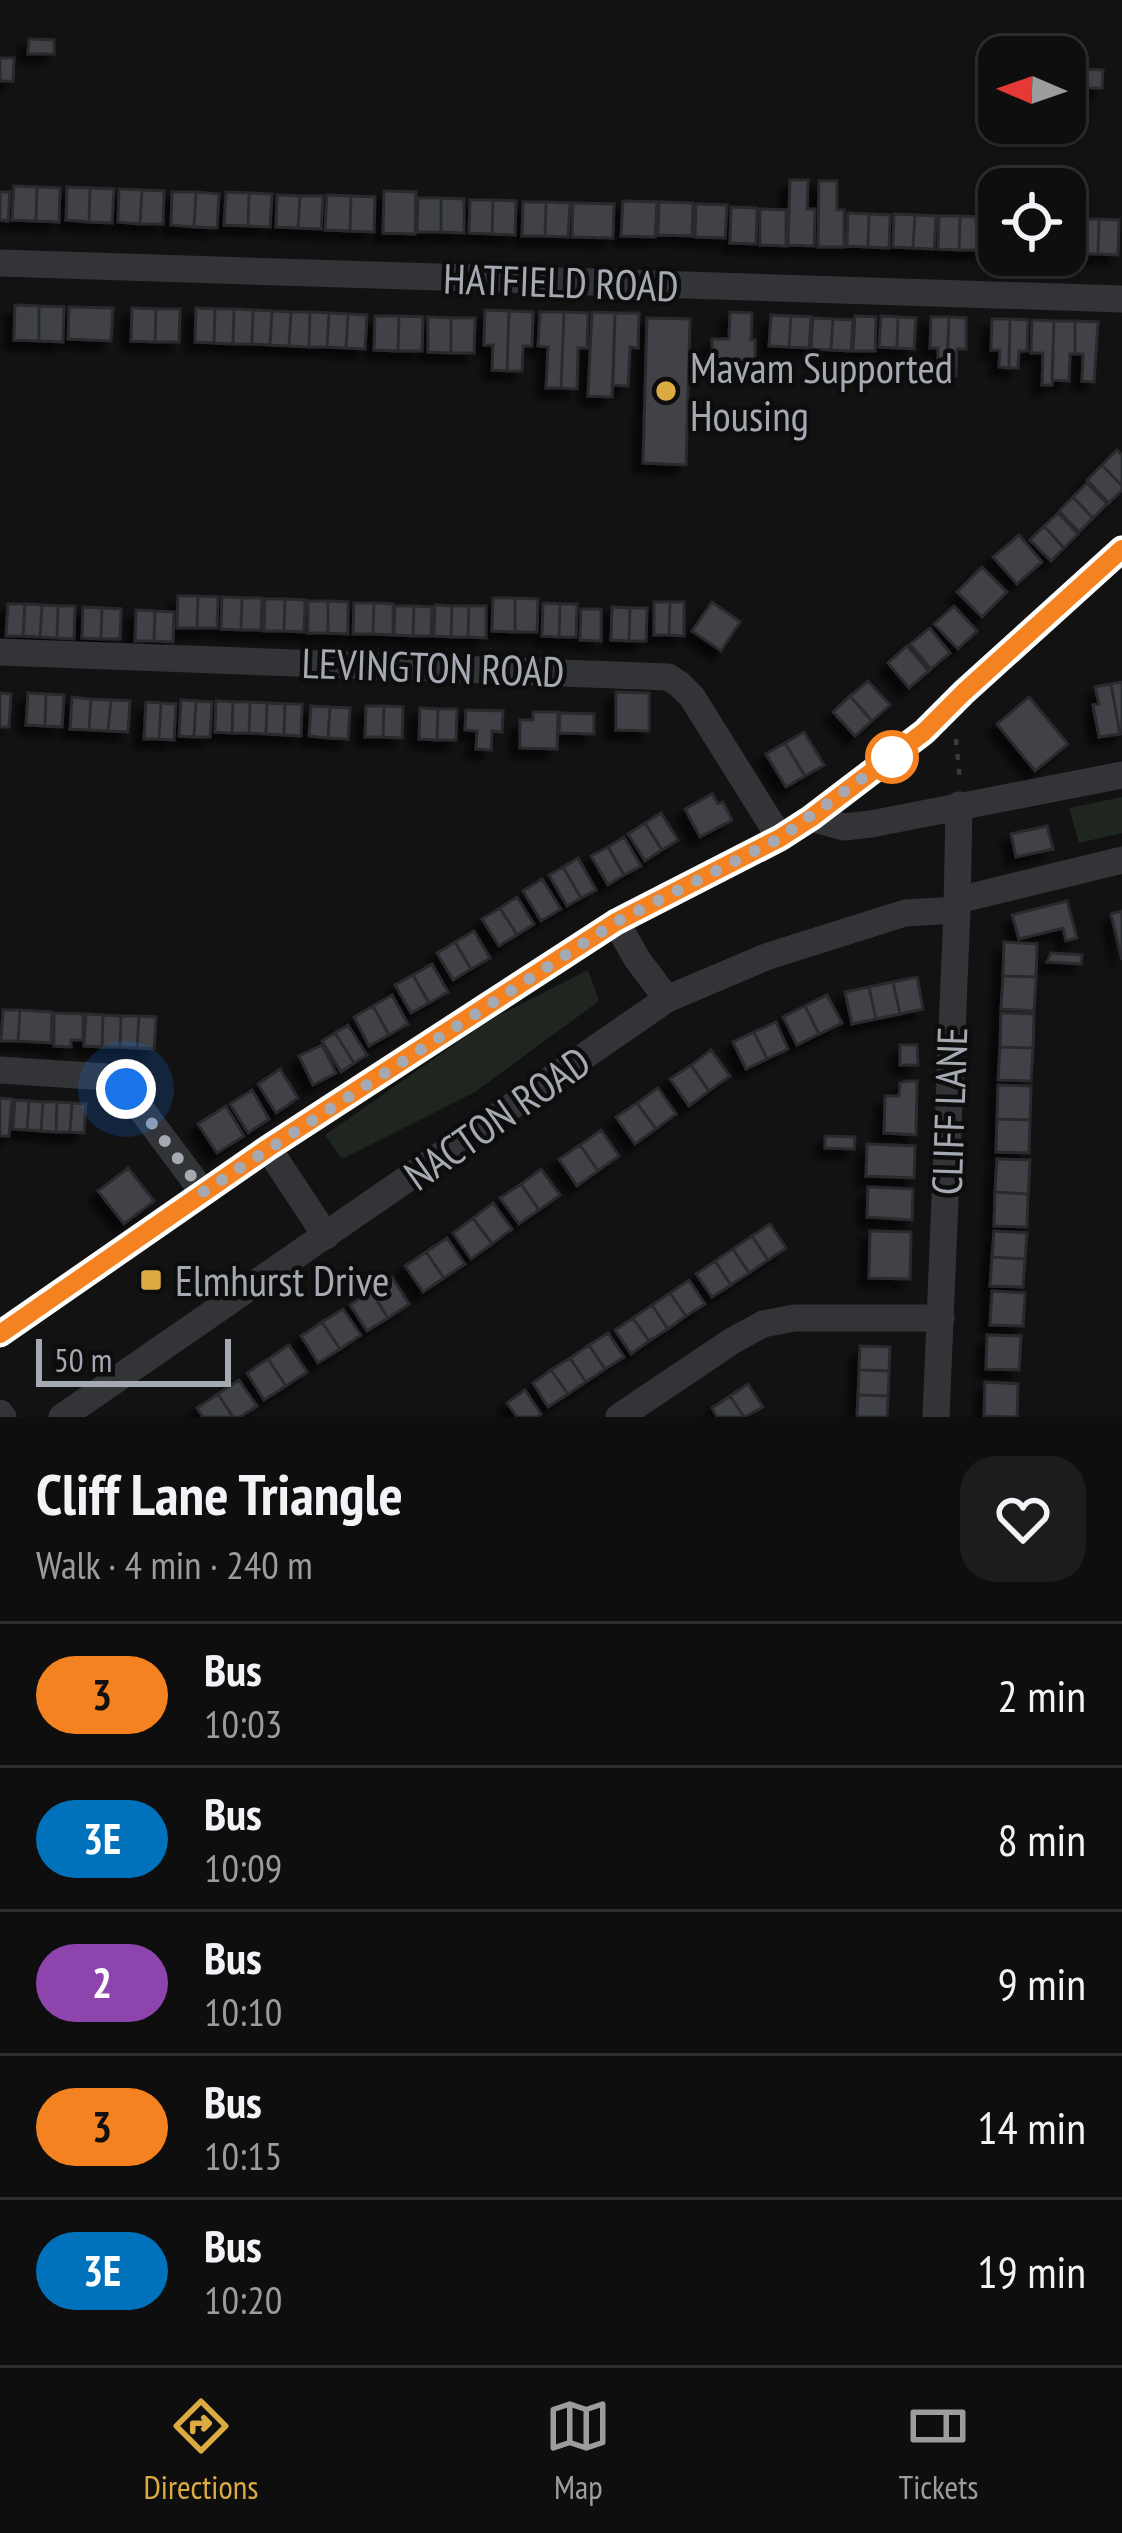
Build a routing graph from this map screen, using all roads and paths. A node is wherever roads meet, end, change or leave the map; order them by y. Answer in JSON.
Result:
{"nodes":[{"id":1,"x":0,"y":263,"type":"edge"},
{"id":2,"x":1122,"y":299,"type":"edge"},
{"id":3,"x":1122,"y":548,"type":"edge"},
{"id":4,"x":0,"y":652,"type":"edge"},
{"id":5,"x":964,"y":692,"type":"junction"},
{"id":6,"x":1122,"y":775,"type":"edge"},
{"id":7,"x":969,"y":804,"type":"junction"},
{"id":8,"x":811,"y":818,"type":"junction"},
{"id":9,"x":780,"y":838,"type":"junction"},
{"id":10,"x":1122,"y":860,"type":"edge"},
{"id":11,"x":957,"y":905,"type":"junction"},
{"id":12,"x":616,"y":922,"type":"junction"},
{"id":13,"x":667,"y":1000,"type":"junction"},
{"id":14,"x":0,"y":1070,"type":"edge"},
{"id":15,"x":268,"y":1148,"type":"junction"},
{"id":16,"x":203,"y":1192,"type":"junction"},
{"id":17,"x":326,"y":1236,"type":"junction"},
{"id":18,"x":940,"y":1318,"type":"junction"},
{"id":19,"x":0,"y":1334,"type":"edge"},
{"id":20,"x":62,"y":1417,"type":"edge"},
{"id":21,"x":620,"y":1417,"type":"edge"},
{"id":22,"x":936,"y":1417,"type":"edge"}],
"edges":[{"from":1,"to":2,"type":"street","name":"HATFIELD ROAD"},
{"from":3,"to":5,"type":"street"},
{"from":4,"to":9,"type":"street","name":"LEVINGTON ROAD"},
{"from":5,"to":7,"type":"path"},
{"from":5,"to":8,"type":"street"},
{"from":6,"to":7,"type":"street"},
{"from":7,"to":8,"type":"street"},
{"from":7,"to":11,"type":"street","name":"CLIFF LANE"},
{"from":8,"to":9,"type":"street"},
{"from":9,"to":12,"type":"street"},
{"from":10,"to":11,"type":"street","name":"NACTON ROAD"},
{"from":11,"to":13,"type":"street","name":"NACTON ROAD"},
{"from":11,"to":18,"type":"street","name":"CLIFF LANE"},
{"from":12,"to":13,"type":"street"},
{"from":12,"to":15,"type":"street"},
{"from":13,"to":17,"type":"street","name":"NACTON ROAD"},
{"from":14,"to":16,"type":"street"},
{"from":15,"to":16,"type":"street"},
{"from":15,"to":17,"type":"street"},
{"from":16,"to":19,"type":"street"},
{"from":17,"to":20,"type":"street","name":"NACTON ROAD"},
{"from":18,"to":21,"type":"street"},
{"from":18,"to":22,"type":"street","name":"CLIFF LANE"}]}
